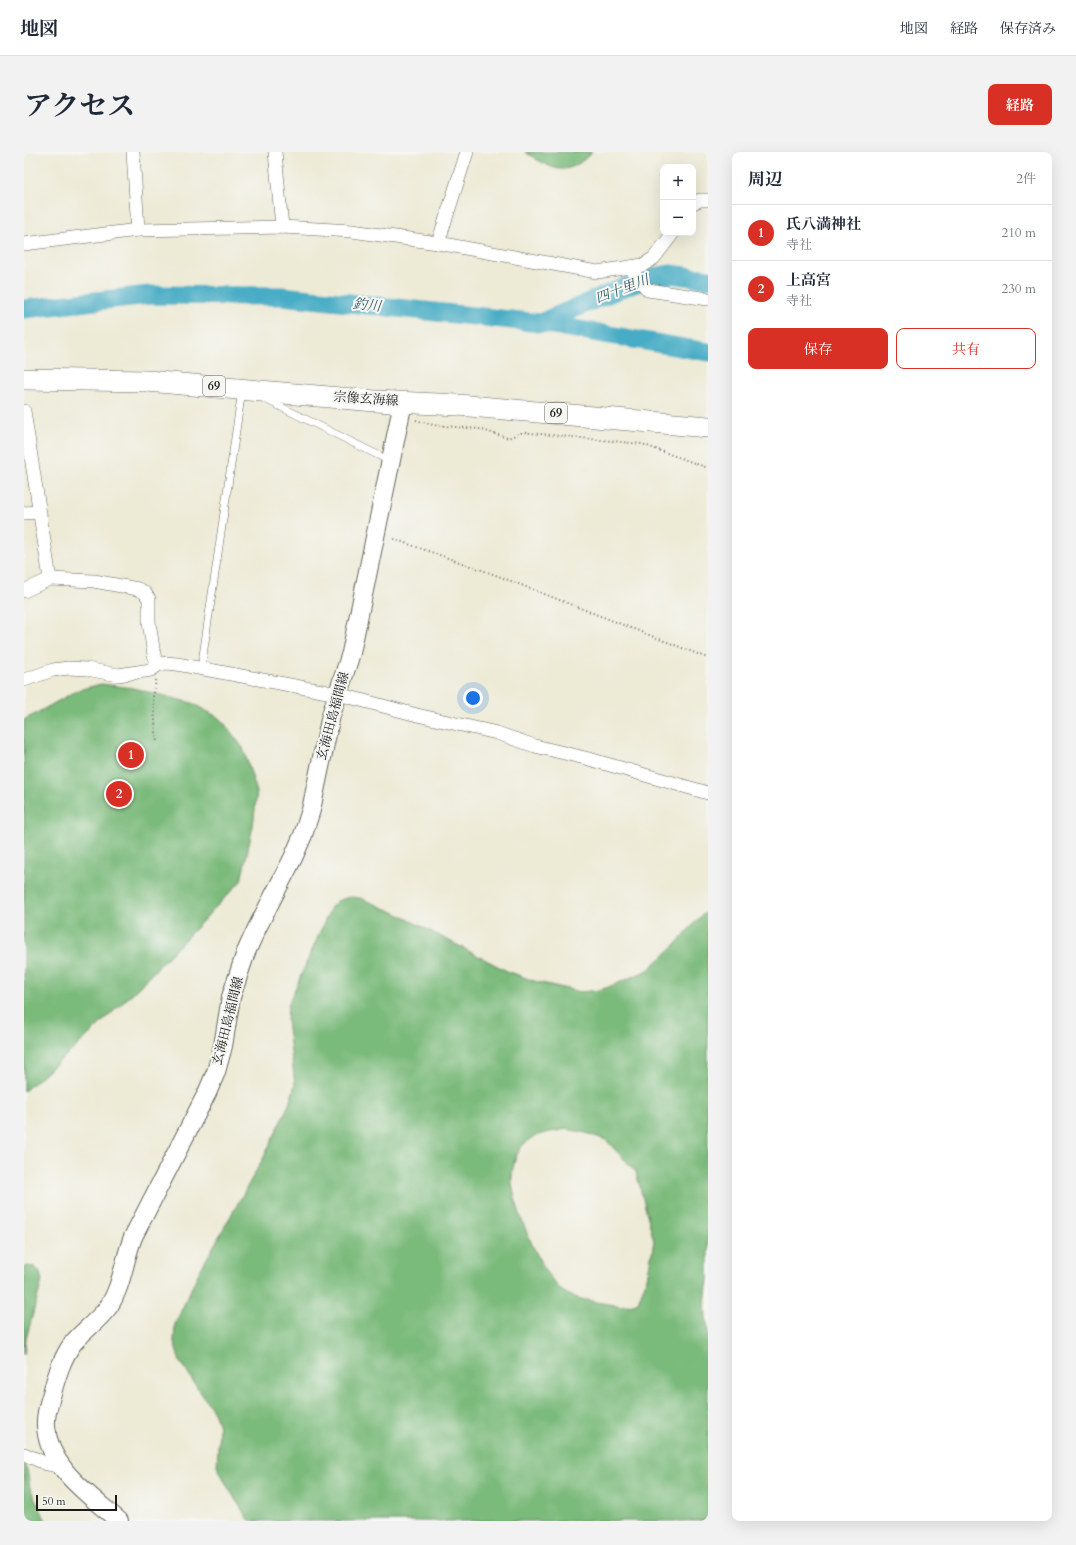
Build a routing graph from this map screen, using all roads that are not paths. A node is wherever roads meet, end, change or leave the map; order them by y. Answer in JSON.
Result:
{"nodes":[{"id":1,"x":133,"y":152,"type":"edge"},
{"id":2,"x":275,"y":152,"type":"edge"},
{"id":3,"x":467,"y":152,"type":"edge"},
{"id":4,"x":708,"y":200,"type":"edge"},
{"id":5,"x":696,"y":202,"type":"edge"},
{"id":6,"x":282,"y":227,"type":"junction"},
{"id":7,"x":138,"y":230,"type":"junction"},
{"id":8,"x":671,"y":236,"type":"edge"},
{"id":9,"x":438,"y":243,"type":"junction"},
{"id":10,"x":24,"y":244,"type":"edge"},
{"id":11,"x":633,"y":271,"type":"junction"},
{"id":12,"x":708,"y":299,"type":"edge"},
{"id":13,"x":24,"y":379,"type":"edge"},
{"id":14,"x":244,"y":389,"type":"junction"},
{"id":15,"x":402,"y":407,"type":"junction"},
{"id":16,"x":24,"y":411,"type":"edge"},
{"id":17,"x":708,"y":427,"type":"edge"},
{"id":18,"x":390,"y":461,"type":"junction"},
{"id":19,"x":39,"y":512,"type":"junction"},
{"id":20,"x":24,"y":513,"type":"edge"},
{"id":21,"x":50,"y":579,"type":"junction"},
{"id":22,"x":24,"y":591,"type":"edge"},
{"id":23,"x":158,"y":665,"type":"junction"},
{"id":24,"x":201,"y":669,"type":"junction"},
{"id":25,"x":24,"y":680,"type":"edge"},
{"id":26,"x":338,"y":694,"type":"junction"},
{"id":27,"x":708,"y":793,"type":"edge"},
{"id":28,"x":24,"y":1454,"type":"edge"},
{"id":29,"x":62,"y":1467,"type":"junction"},
{"id":30,"x":119,"y":1521,"type":"edge"}],
"edges":[{"from":1,"to":7,"type":"street"},
{"from":2,"to":6,"type":"street"},
{"from":3,"to":9,"type":"street"},
{"from":4,"to":5,"type":"street"},
{"from":6,"to":7,"type":"street"},
{"from":6,"to":9,"type":"street"},
{"from":7,"to":10,"type":"street"},
{"from":8,"to":11,"type":"street"},
{"from":9,"to":11,"type":"street"},
{"from":11,"to":12,"type":"street"},
{"from":13,"to":14,"type":"main road","name":"宗像玄海線","number":"69"},
{"from":14,"to":15,"type":"main road","name":"宗像玄海線","number":"69"},
{"from":14,"to":18,"type":"lane"},
{"from":14,"to":24,"type":"lane"},
{"from":15,"to":17,"type":"main road","name":"宗像玄海線","number":"69"},
{"from":15,"to":18,"type":"main road","name":"玄海田島福間線"},
{"from":16,"to":19,"type":"street"},
{"from":18,"to":26,"type":"main road","name":"玄海田島福間線"},
{"from":19,"to":20,"type":"street"},
{"from":19,"to":21,"type":"street"},
{"from":21,"to":22,"type":"street"},
{"from":21,"to":23,"type":"street"},
{"from":23,"to":24,"type":"street"},
{"from":23,"to":25,"type":"street"},
{"from":24,"to":26,"type":"street"},
{"from":26,"to":27,"type":"street"},
{"from":26,"to":29,"type":"main road","name":"玄海田島福間線"},
{"from":28,"to":29,"type":"street"},
{"from":29,"to":30,"type":"main road","name":"玄海田島福間線"}]}
